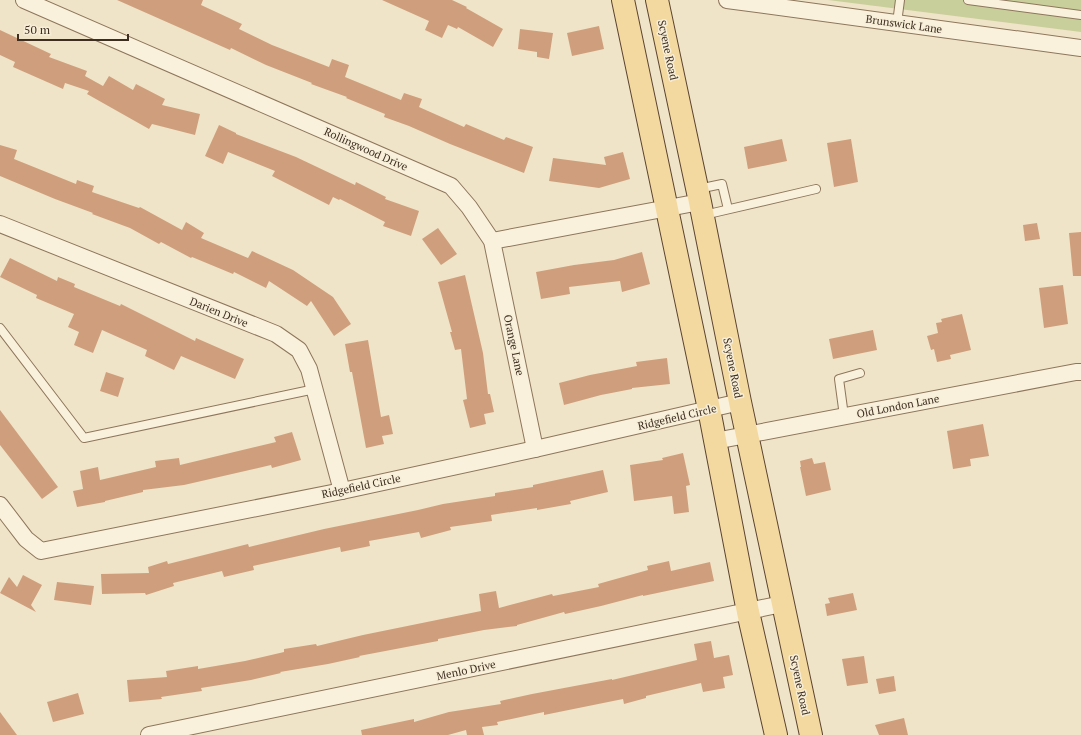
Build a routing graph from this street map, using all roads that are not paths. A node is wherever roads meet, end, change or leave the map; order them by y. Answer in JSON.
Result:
{"nodes":[{"id":1,"x":24,"y":0,"type":"edge"},
{"id":2,"x":623,"y":0,"type":"edge"},
{"id":3,"x":657,"y":0,"type":"edge"},
{"id":4,"x":727,"y":0,"type":"edge"},
{"id":5,"x":900,"y":0,"type":"edge"},
{"id":6,"x":968,"y":0,"type":"edge"},
{"id":7,"x":1081,"y":14,"type":"edge"},
{"id":8,"x":897,"y":23,"type":"junction"},
{"id":9,"x":1081,"y":48,"type":"edge"},
{"id":10,"x":816,"y":190,"type":"dead end"},
{"id":11,"x":700,"y":202,"type":"junction"},
{"id":12,"x":668,"y":208,"type":"junction"},
{"id":13,"x":728,"y":209,"type":"junction"},
{"id":14,"x":0,"y":224,"type":"edge"},
{"id":15,"x":492,"y":241,"type":"junction"},
{"id":16,"x":0,"y":328,"type":"edge"},
{"id":17,"x":1081,"y":372,"type":"edge"},
{"id":18,"x":860,"y":373,"type":"dead end"},
{"id":19,"x":314,"y":389,"type":"junction"},
{"id":20,"x":740,"y":402,"type":"junction"},
{"id":21,"x":709,"y":410,"type":"junction"},
{"id":22,"x":844,"y":416,"type":"junction"},
{"id":23,"x":747,"y":434,"type":"junction"},
{"id":24,"x":715,"y":441,"type":"junction"},
{"id":25,"x":535,"y":449,"type":"junction"},
{"id":26,"x":342,"y":491,"type":"junction"},
{"id":27,"x":0,"y":505,"type":"edge"},
{"id":28,"x":782,"y":604,"type":"junction"},
{"id":29,"x":748,"y":612,"type":"junction"},
{"id":30,"x":149,"y":735,"type":"edge"},
{"id":31,"x":776,"y":735,"type":"edge"},
{"id":32,"x":811,"y":735,"type":"edge"}],
"edges":[{"from":1,"to":15,"type":"street","name":"Rollingwood Drive"},
{"from":2,"to":12,"type":"main road"},
{"from":3,"to":11,"type":"main road","name":"Scyene Road"},
{"from":4,"to":8,"type":"street","name":"Brunswick Lane"},
{"from":5,"to":8,"type":"lane"},
{"from":6,"to":7,"type":"lane"},
{"from":8,"to":9,"type":"street","name":"Brunswick Lane"},
{"from":10,"to":13,"type":"lane"},
{"from":11,"to":12,"type":"street"},
{"from":11,"to":13,"type":"lane"},
{"from":11,"to":13,"type":"lane"},
{"from":11,"to":20,"type":"main road","name":"Scyene Road"},
{"from":12,"to":15,"type":"street"},
{"from":12,"to":21,"type":"main road"},
{"from":14,"to":19,"type":"street","name":"Darien Drive"},
{"from":15,"to":25,"type":"street","name":"Orange Lane"},
{"from":16,"to":19,"type":"lane"},
{"from":17,"to":22,"type":"street","name":"Old London Lane"},
{"from":18,"to":22,"type":"lane"},
{"from":19,"to":26,"type":"street","name":"Darien Drive"},
{"from":20,"to":21,"type":"street","name":"Ridgefield Circle"},
{"from":20,"to":23,"type":"main road","name":"Scyene Road"},
{"from":21,"to":24,"type":"main road"},
{"from":21,"to":25,"type":"street","name":"Ridgefield Circle"},
{"from":22,"to":23,"type":"street","name":"Old London Lane"},
{"from":23,"to":24,"type":"street","name":"Old London Lane"},
{"from":23,"to":28,"type":"main road","name":"Scyene Road"},
{"from":24,"to":29,"type":"main road"},
{"from":25,"to":26,"type":"street","name":"Ridgefield Circle"},
{"from":26,"to":27,"type":"street","name":"Ridgefield Circle"},
{"from":28,"to":29,"type":"street","name":"Menlo Drive"},
{"from":28,"to":32,"type":"main road","name":"Scyene Road"},
{"from":29,"to":30,"type":"street","name":"Menlo Drive"},
{"from":29,"to":31,"type":"main road"}]}
